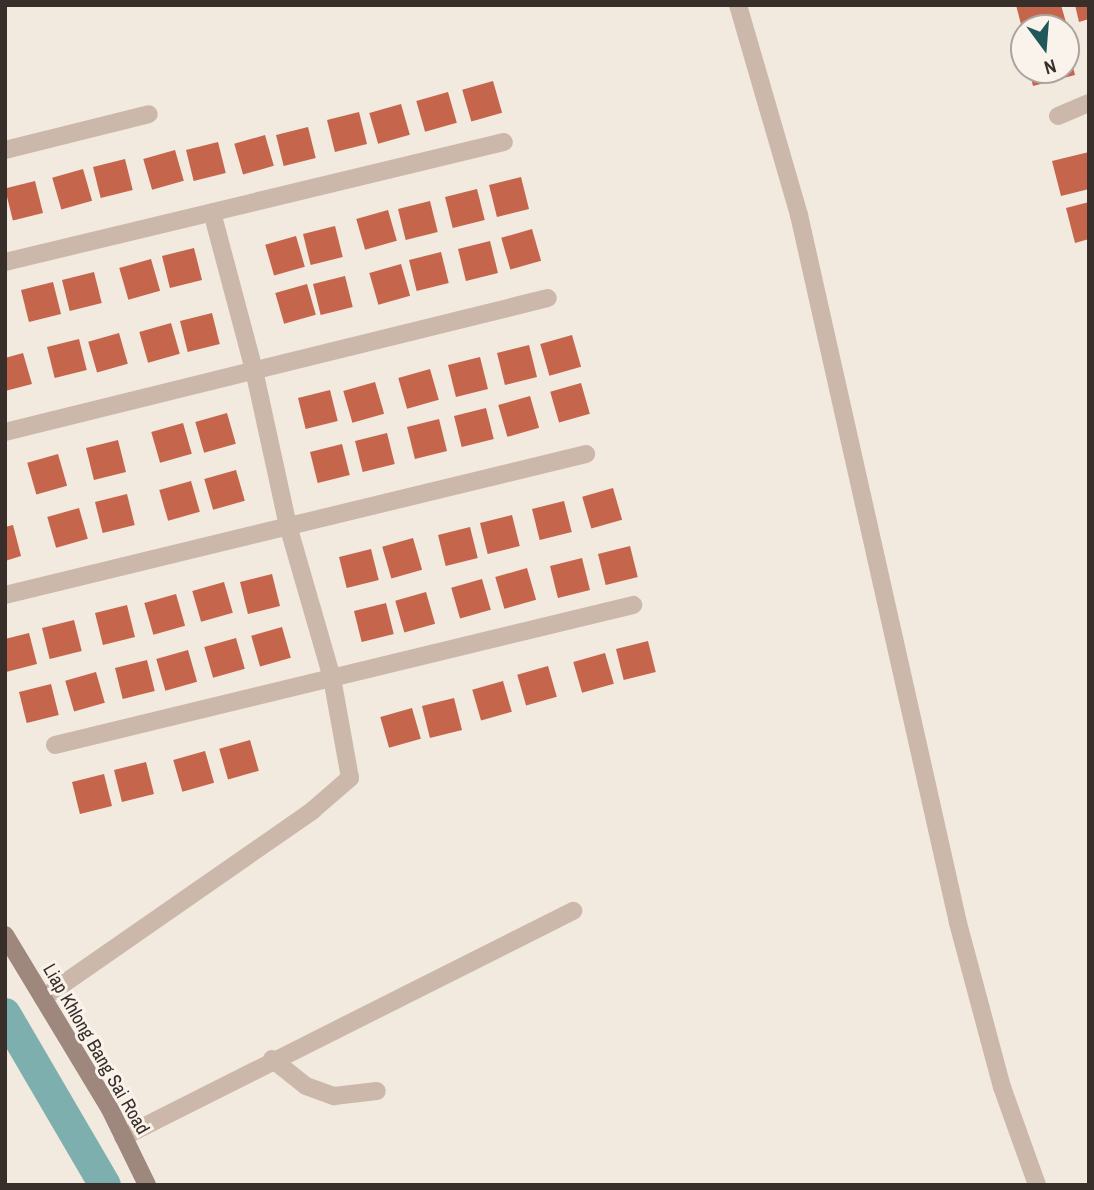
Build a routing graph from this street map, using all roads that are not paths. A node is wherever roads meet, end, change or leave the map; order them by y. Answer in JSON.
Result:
{"nodes":[{"id":1,"x":738,"y":5,"type":"edge"},
{"id":2,"x":1089,"y":103,"type":"edge"},
{"id":3,"x":149,"y":114,"type":"dead end"},
{"id":4,"x":1058,"y":116,"type":"dead end"},
{"id":5,"x":504,"y":142,"type":"dead end"},
{"id":6,"x":5,"y":150,"type":"edge"},
{"id":7,"x":212,"y":212,"type":"junction"},
{"id":8,"x":5,"y":262,"type":"edge"},
{"id":9,"x":548,"y":298,"type":"dead end"},
{"id":10,"x":254,"y":370,"type":"junction"},
{"id":11,"x":5,"y":432,"type":"edge"},
{"id":12,"x":586,"y":454,"type":"dead end"},
{"id":13,"x":288,"y":526,"type":"junction"},
{"id":14,"x":5,"y":595,"type":"edge"},
{"id":15,"x":633,"y":605,"type":"dead end"},
{"id":16,"x":332,"y":678,"type":"junction"},
{"id":17,"x":55,"y":745,"type":"dead end"},
{"id":18,"x":573,"y":911,"type":"dead end"},
{"id":19,"x":5,"y":935,"type":"edge"},
{"id":20,"x":43,"y":998,"type":"junction"},
{"id":21,"x":272,"y":1059,"type":"junction"},
{"id":22,"x":377,"y":1091,"type":"dead end"},
{"id":23,"x":123,"y":1137,"type":"junction"},
{"id":24,"x":147,"y":1185,"type":"edge"},
{"id":25,"x":1037,"y":1185,"type":"edge"}],
"edges":[{"from":1,"to":25,"type":"street"},
{"from":2,"to":4,"type":"street"},
{"from":3,"to":6,"type":"street"},
{"from":5,"to":7,"type":"street"},
{"from":7,"to":8,"type":"street"},
{"from":7,"to":10,"type":"street"},
{"from":9,"to":10,"type":"street"},
{"from":10,"to":11,"type":"street"},
{"from":10,"to":13,"type":"street"},
{"from":12,"to":13,"type":"street"},
{"from":13,"to":14,"type":"street"},
{"from":13,"to":16,"type":"street"},
{"from":15,"to":16,"type":"street"},
{"from":16,"to":17,"type":"street"},
{"from":16,"to":20,"type":"street"},
{"from":18,"to":21,"type":"street"},
{"from":19,"to":20,"type":"street","name":"Liap Khlong Bang Sai Road"},
{"from":20,"to":23,"type":"street","name":"Liap Khlong Bang Sai Road"},
{"from":21,"to":22,"type":"street"},
{"from":21,"to":23,"type":"street"},
{"from":23,"to":24,"type":"street","name":"Liap Khlong Bang Sai Road"}]}
